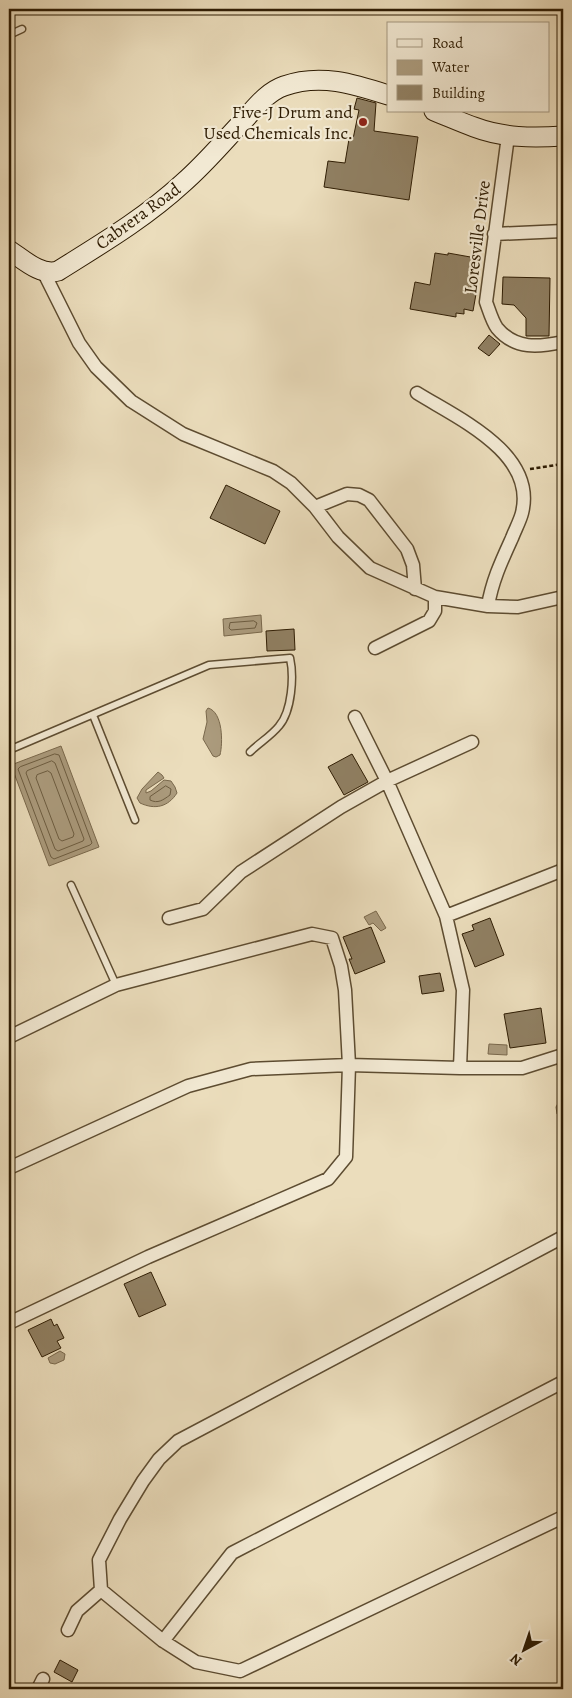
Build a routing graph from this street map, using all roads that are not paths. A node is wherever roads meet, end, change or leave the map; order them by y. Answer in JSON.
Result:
{"nodes":[{"id":1,"x":22,"y":29,"type":"dead end"},
{"id":2,"x":9,"y":35,"type":"edge"},
{"id":3,"x":387,"y":96,"type":"edge"},
{"id":4,"x":436,"y":112,"type":"edge"},
{"id":5,"x":508,"y":136,"type":"junction"},
{"id":6,"x":563,"y":136,"type":"edge"},
{"id":7,"x":563,"y":231,"type":"edge"},
{"id":8,"x":494,"y":234,"type":"junction"},
{"id":9,"x":9,"y":250,"type":"edge"},
{"id":10,"x":43,"y":271,"type":"junction"},
{"id":11,"x":563,"y":342,"type":"edge"},
{"id":12,"x":417,"y":393,"type":"dead end"},
{"id":13,"x":315,"y":507,"type":"junction"},
{"id":14,"x":415,"y":589,"type":"junction"},
{"id":15,"x":435,"y":597,"type":"junction"},
{"id":16,"x":563,"y":597,"type":"edge"},
{"id":17,"x":488,"y":606,"type":"junction"},
{"id":18,"x":375,"y":648,"type":"dead end"},
{"id":19,"x":93,"y":716,"type":"junction"},
{"id":20,"x":355,"y":717,"type":"dead end"},
{"id":21,"x":472,"y":742,"type":"dead end"},
{"id":22,"x":9,"y":750,"type":"edge"},
{"id":23,"x":250,"y":752,"type":"dead end"},
{"id":24,"x":387,"y":781,"type":"junction"},
{"id":25,"x":135,"y":820,"type":"dead end"},
{"id":26,"x":563,"y":870,"type":"edge"},
{"id":27,"x":71,"y":885,"type":"dead end"},
{"id":28,"x":446,"y":916,"type":"junction"},
{"id":29,"x":169,"y":918,"type":"dead end"},
{"id":30,"x":116,"y":985,"type":"junction"},
{"id":31,"x":9,"y":1037,"type":"edge"},
{"id":32,"x":563,"y":1056,"type":"edge"},
{"id":33,"x":349,"y":1065,"type":"junction"},
{"id":34,"x":460,"y":1068,"type":"junction"},
{"id":35,"x":9,"y":1168,"type":"edge"},
{"id":36,"x":563,"y":1237,"type":"edge"},
{"id":37,"x":9,"y":1323,"type":"edge"},
{"id":38,"x":563,"y":1382,"type":"edge"},
{"id":39,"x":563,"y":1517,"type":"edge"},
{"id":40,"x":101,"y":1590,"type":"junction"},
{"id":41,"x":68,"y":1630,"type":"dead end"},
{"id":42,"x":163,"y":1641,"type":"junction"}],
"edges":[{"from":1,"to":2,"type":"lane"},
{"from":3,"to":10,"type":"main road","name":"Cabrera Road"},
{"from":4,"to":5,"type":"main road"},
{"from":5,"to":6,"type":"main road"},
{"from":5,"to":8,"type":"street","name":"Loresville Drive"},
{"from":7,"to":8,"type":"street"},
{"from":8,"to":11,"type":"street","name":"Loresville Drive"},
{"from":9,"to":10,"type":"main road"},
{"from":10,"to":13,"type":"street"},
{"from":12,"to":17,"type":"street"},
{"from":13,"to":14,"type":"street"},
{"from":13,"to":14,"type":"street"},
{"from":14,"to":15,"type":"street"},
{"from":15,"to":17,"type":"street"},
{"from":15,"to":18,"type":"street"},
{"from":16,"to":17,"type":"street"},
{"from":19,"to":22,"type":"lane"},
{"from":19,"to":23,"type":"lane"},
{"from":19,"to":25,"type":"lane"},
{"from":20,"to":24,"type":"street"},
{"from":21,"to":24,"type":"street"},
{"from":24,"to":28,"type":"street"},
{"from":24,"to":29,"type":"street"},
{"from":26,"to":28,"type":"street"},
{"from":27,"to":30,"type":"lane"},
{"from":28,"to":34,"type":"street"},
{"from":30,"to":31,"type":"street"},
{"from":30,"to":33,"type":"street"},
{"from":32,"to":34,"type":"street"},
{"from":33,"to":34,"type":"street"},
{"from":33,"to":35,"type":"street"},
{"from":33,"to":37,"type":"street"},
{"from":36,"to":40,"type":"street"},
{"from":38,"to":42,"type":"street"},
{"from":39,"to":42,"type":"street"},
{"from":40,"to":41,"type":"street"},
{"from":40,"to":42,"type":"street"}]}
